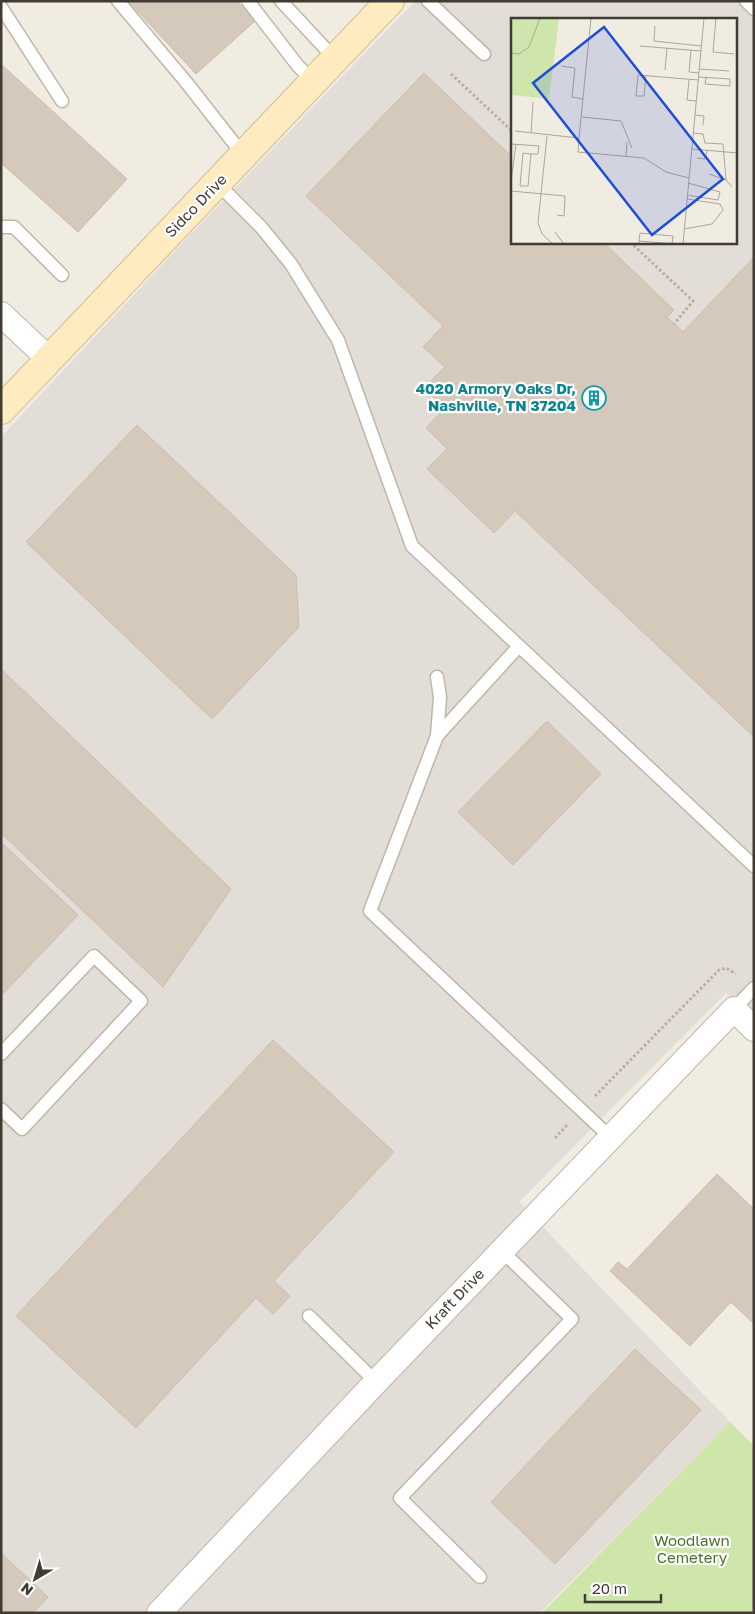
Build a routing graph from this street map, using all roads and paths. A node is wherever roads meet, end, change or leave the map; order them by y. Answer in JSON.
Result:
{"nodes":[{"id":1,"x":118,"y":1,"type":"edge"},
{"id":2,"x":248,"y":1,"type":"edge"},
{"id":3,"x":281,"y":1,"type":"edge"},
{"id":4,"x":390,"y":1,"type":"edge"},
{"id":5,"x":428,"y":1,"type":"edge"},
{"id":6,"x":746,"y":1,"type":"edge"},
{"id":7,"x":1,"y":7,"type":"edge"},
{"id":8,"x":754,"y":9,"type":"edge"},
{"id":9,"x":484,"y":54,"type":"dead end"},
{"id":10,"x":336,"y":59,"type":"junction"},
{"id":11,"x":451,"y":74,"type":"dead end"},
{"id":12,"x":314,"y":82,"type":"junction"},
{"id":13,"x":62,"y":101,"type":"dead end"},
{"id":14,"x":511,"y":130,"type":"edge"},
{"id":15,"x":244,"y":156,"type":"junction"},
{"id":16,"x":218,"y":184,"type":"junction"},
{"id":17,"x":1,"y":227,"type":"edge"},
{"id":18,"x":632,"y":244,"type":"edge"},
{"id":19,"x":62,"y":274,"type":"dead end"},
{"id":20,"x":1,"y":314,"type":"edge"},
{"id":21,"x":674,"y":324,"type":"dead end"},
{"id":22,"x":48,"y":359,"type":"junction"},
{"id":23,"x":1,"y":410,"type":"edge"},
{"id":24,"x":519,"y":646,"type":"junction"},
{"id":25,"x":437,"y":677,"type":"dead end"},
{"id":26,"x":437,"y":736,"type":"junction"},
{"id":27,"x":754,"y":866,"type":"edge"},
{"id":28,"x":736,"y":974,"type":"dead end"},
{"id":29,"x":754,"y":988,"type":"edge"},
{"id":30,"x":734,"y":1009,"type":"junction"},
{"id":31,"x":754,"y":1029,"type":"edge"},
{"id":32,"x":1,"y":1054,"type":"edge"},
{"id":33,"x":593,"y":1098,"type":"dead end"},
{"id":34,"x":1,"y":1109,"type":"edge"},
{"id":35,"x":570,"y":1122,"type":"dead end"},
{"id":36,"x":610,"y":1137,"type":"junction"},
{"id":37,"x":555,"y":1138,"type":"dead end"},
{"id":38,"x":502,"y":1250,"type":"junction"},
{"id":39,"x":309,"y":1316,"type":"dead end"},
{"id":40,"x":376,"y":1382,"type":"junction"},
{"id":41,"x":480,"y":1577,"type":"dead end"},
{"id":42,"x":160,"y":1613,"type":"edge"}],
"edges":[{"from":1,"to":15,"type":"lane"},
{"from":2,"to":12,"type":"lane"},
{"from":3,"to":10,"type":"lane"},
{"from":4,"to":10,"type":"street","name":"Sidco Drive"},
{"from":5,"to":9,"type":"lane"},
{"from":6,"to":8,"type":"lane"},
{"from":7,"to":13,"type":"lane"},
{"from":10,"to":12,"type":"street","name":"Sidco Drive"},
{"from":11,"to":14,"type":"path"},
{"from":12,"to":15,"type":"street","name":"Sidco Drive"},
{"from":15,"to":16,"type":"street","name":"Sidco Drive"},
{"from":16,"to":22,"type":"street","name":"Sidco Drive"},
{"from":16,"to":24,"type":"lane"},
{"from":17,"to":19,"type":"lane"},
{"from":18,"to":21,"type":"path"},
{"from":20,"to":22,"type":"street"},
{"from":22,"to":23,"type":"street","name":"Sidco Drive"},
{"from":24,"to":26,"type":"lane"},
{"from":24,"to":27,"type":"lane"},
{"from":25,"to":26,"type":"lane"},
{"from":26,"to":36,"type":"lane"},
{"from":28,"to":33,"type":"path"},
{"from":29,"to":30,"type":"lane"},
{"from":30,"to":31,"type":"street"},
{"from":30,"to":36,"type":"street","name":"Kraft Drive"},
{"from":32,"to":34,"type":"lane"},
{"from":35,"to":37,"type":"path"},
{"from":36,"to":38,"type":"street","name":"Kraft Drive"},
{"from":38,"to":40,"type":"street","name":"Kraft Drive"},
{"from":38,"to":41,"type":"lane"},
{"from":39,"to":40,"type":"lane"},
{"from":40,"to":42,"type":"street","name":"Kraft Drive"}]}
